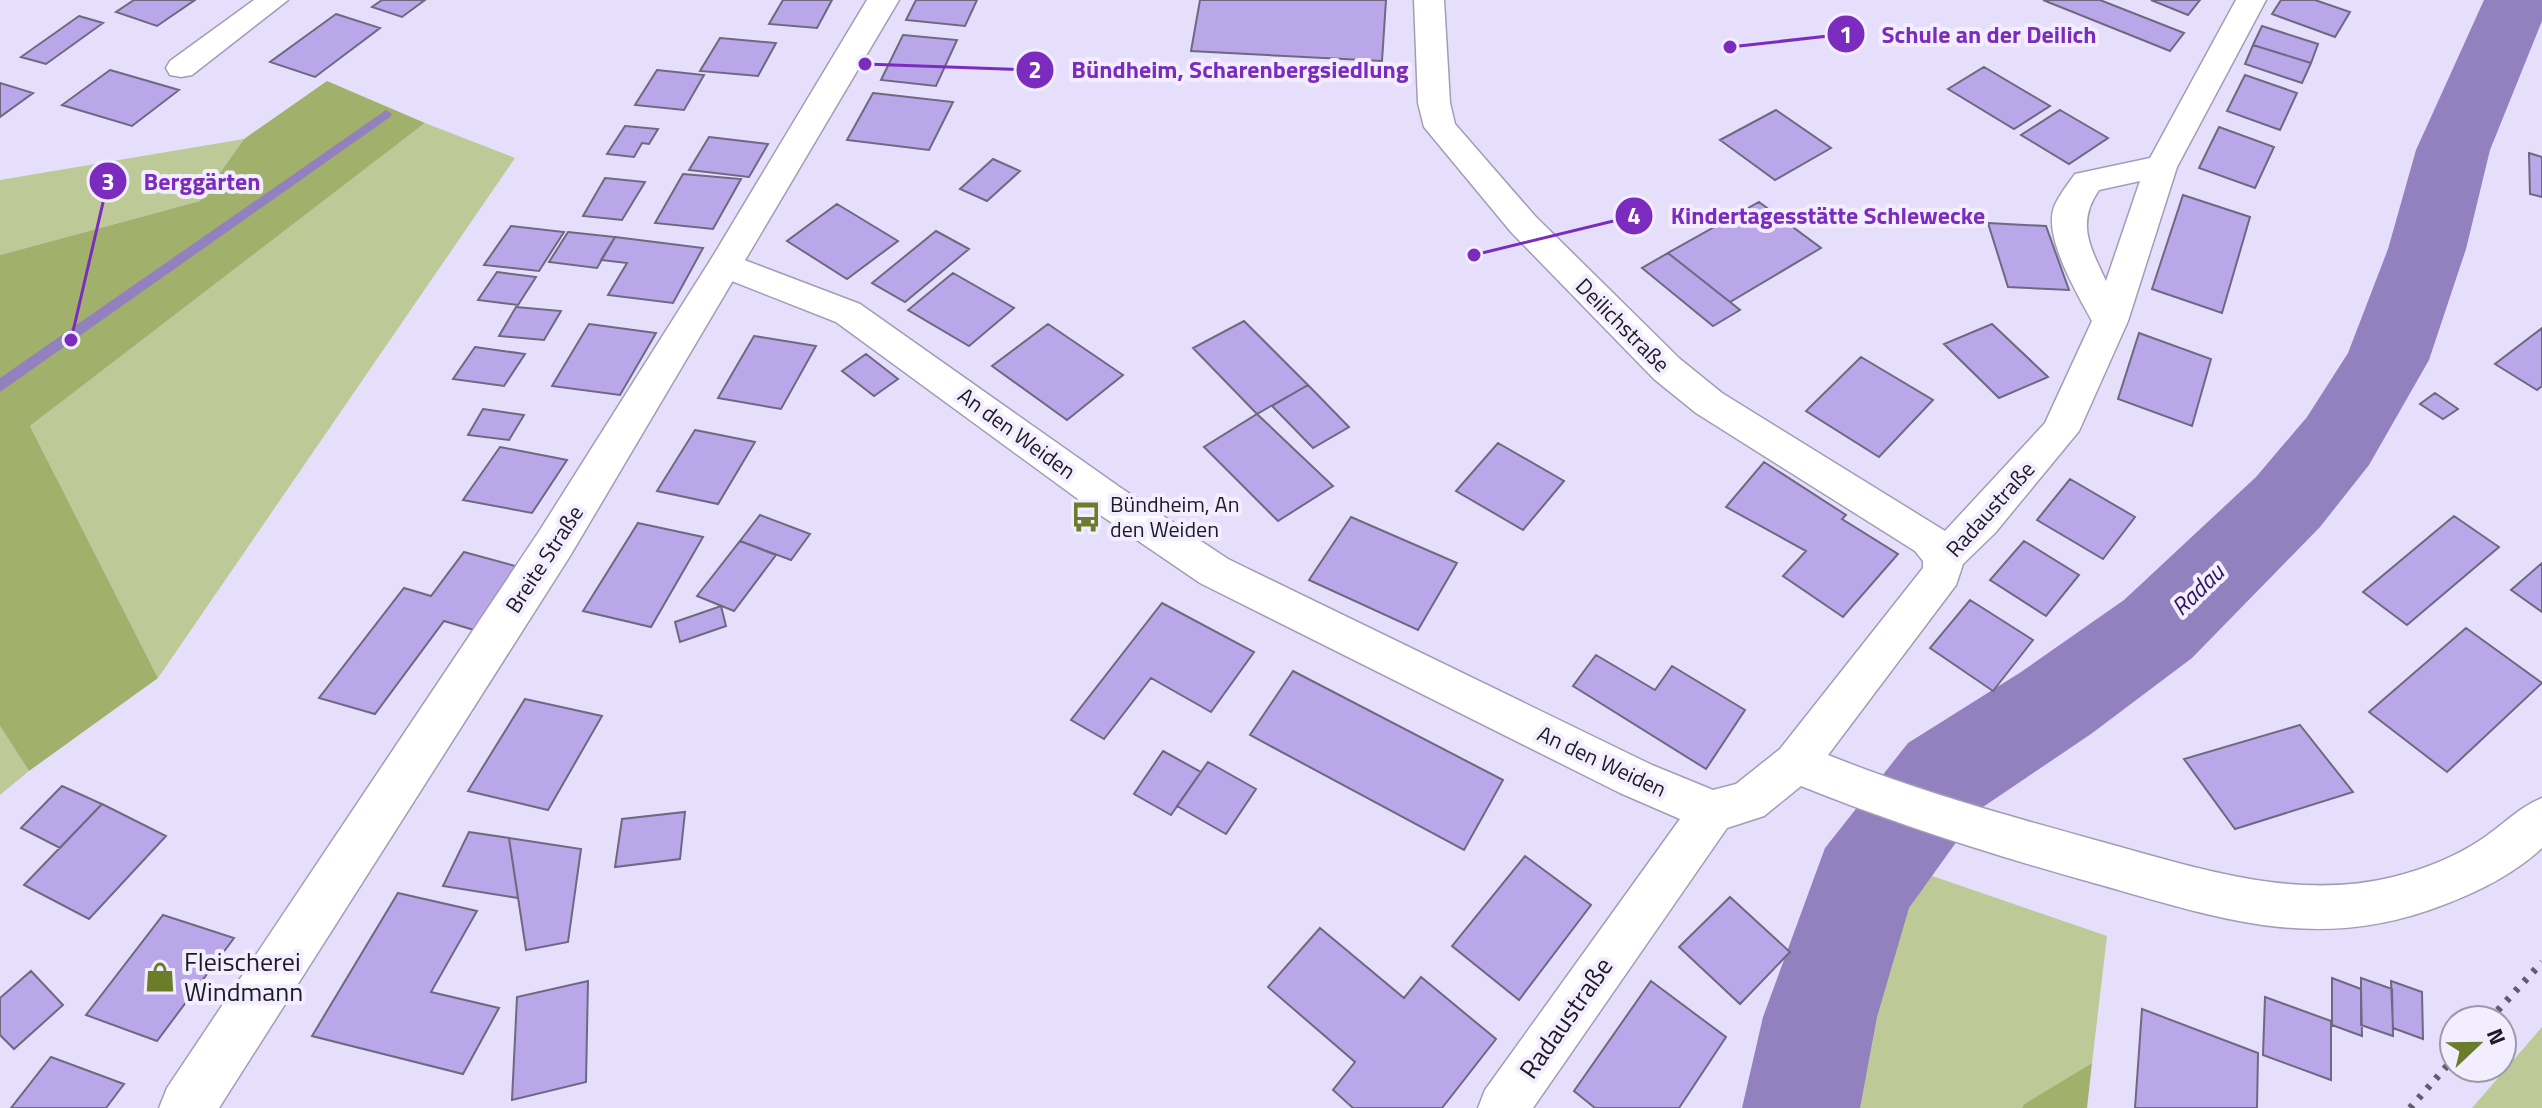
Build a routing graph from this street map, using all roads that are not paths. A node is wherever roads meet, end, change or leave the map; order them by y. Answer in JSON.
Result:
{"nodes":[{"id":1,"x":273,"y":0,"type":"edge"},
{"id":2,"x":883,"y":0,"type":"edge"},
{"id":3,"x":1429,"y":0,"type":"edge"},
{"id":4,"x":2251,"y":0,"type":"edge"},
{"id":5,"x":181,"y":68,"type":"dead end"},
{"id":6,"x":2161,"y":167,"type":"junction"},
{"id":7,"x":726,"y":265,"type":"junction"},
{"id":8,"x":2110,"y":321,"type":"junction"},
{"id":9,"x":1944,"y":557,"type":"junction"},
{"id":10,"x":1796,"y":763,"type":"junction"},
{"id":11,"x":1712,"y":811,"type":"junction"},
{"id":12,"x":2542,"y":819,"type":"edge"},
{"id":13,"x":187,"y":1108,"type":"edge"},
{"id":14,"x":1503,"y":1108,"type":"edge"}],
"edges":[{"from":1,"to":5,"type":"street"},
{"from":2,"to":7,"type":"street","name":"Breite Straße"},
{"from":3,"to":9,"type":"street","name":"Deilichstraße"},
{"from":4,"to":6,"type":"street","name":"Radaustraße"},
{"from":6,"to":8,"type":"street","name":"Radaustraße"},
{"from":6,"to":8,"type":"street"},
{"from":7,"to":11,"type":"street","name":"An den Weiden"},
{"from":7,"to":13,"type":"street","name":"Breite Straße"},
{"from":8,"to":9,"type":"street","name":"Radaustraße"},
{"from":9,"to":10,"type":"street","name":"Radaustraße"},
{"from":10,"to":11,"type":"street"},
{"from":10,"to":12,"type":"street"},
{"from":11,"to":14,"type":"street","name":"Radaustraße"}]}
